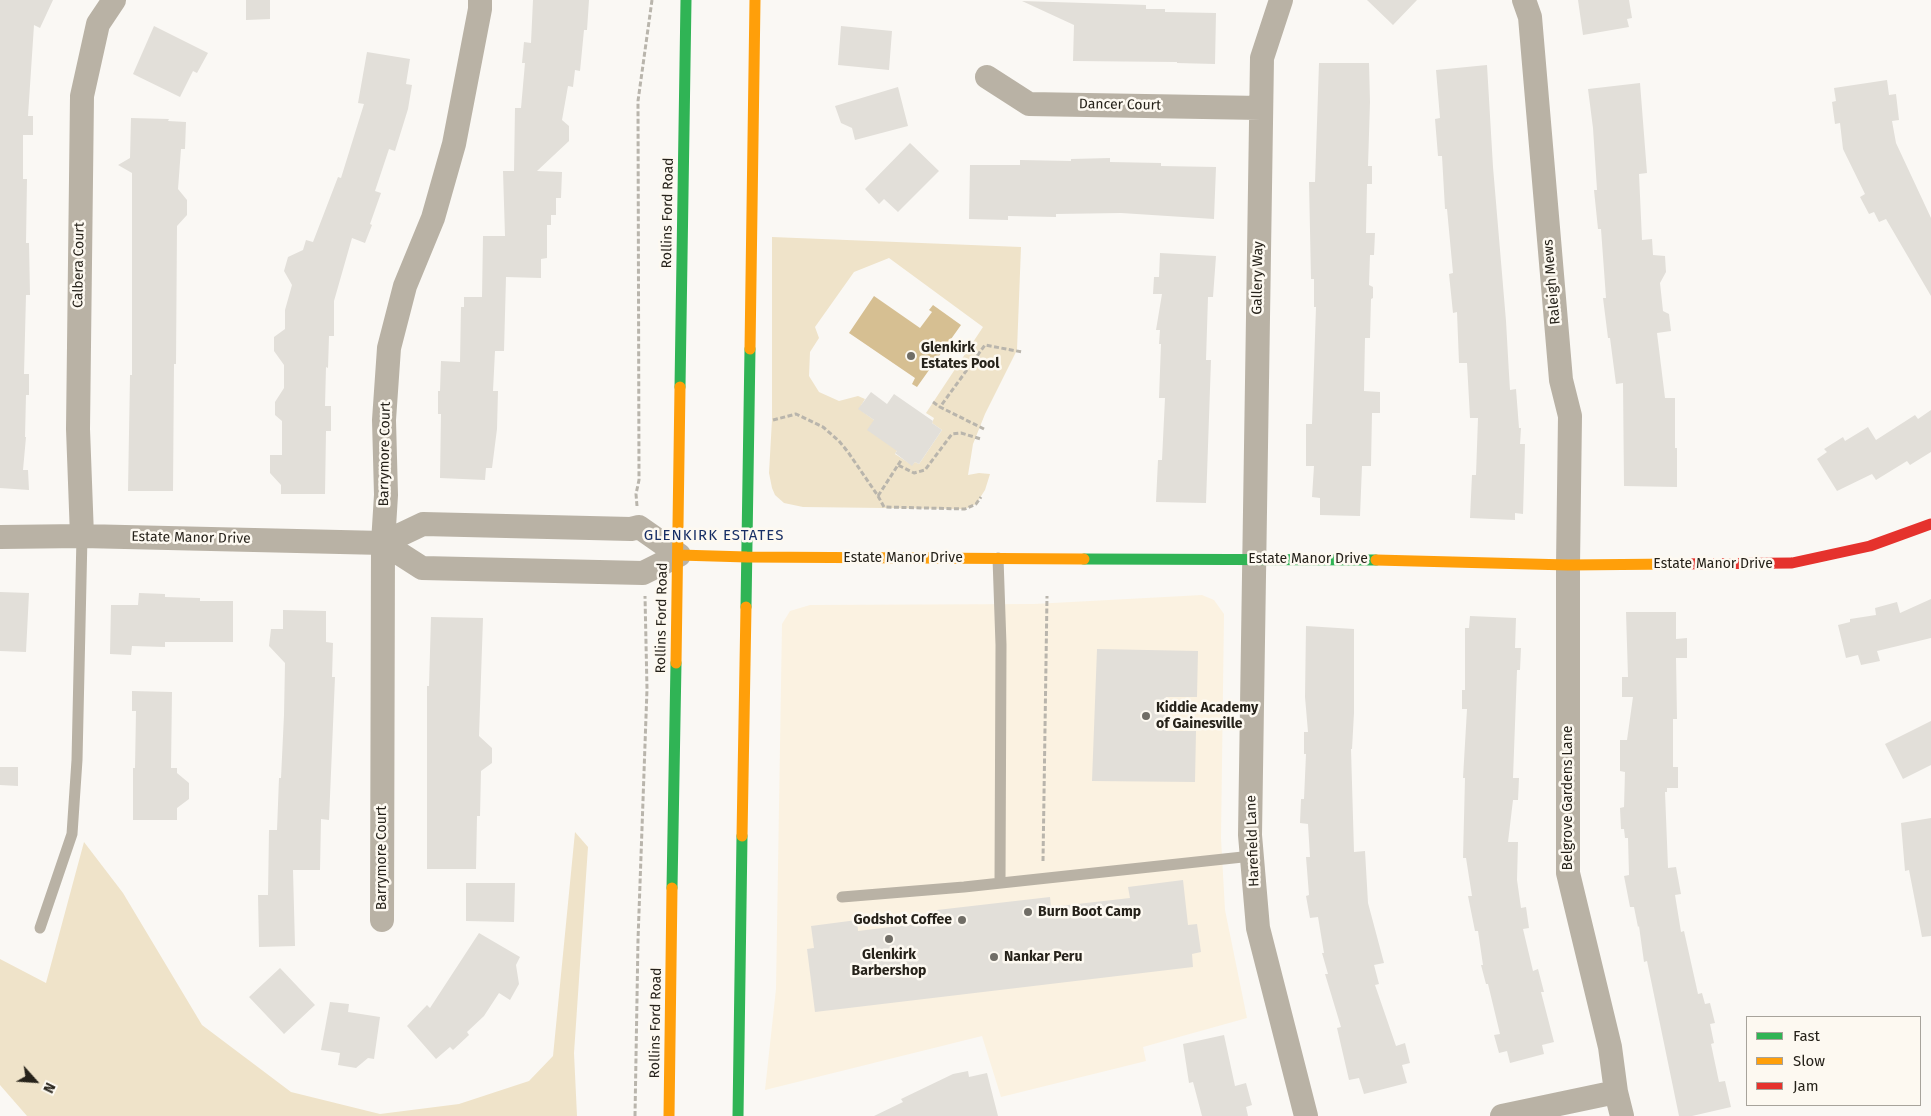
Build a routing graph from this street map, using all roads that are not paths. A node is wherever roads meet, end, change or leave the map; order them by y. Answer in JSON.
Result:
{"nodes":[{"id":1,"x":114,"y":0,"type":"edge"},
{"id":2,"x":480,"y":0,"type":"edge"},
{"id":3,"x":686,"y":0,"type":"edge"},
{"id":4,"x":755,"y":0,"type":"edge"},
{"id":5,"x":1281,"y":0,"type":"edge"},
{"id":6,"x":1524,"y":0,"type":"edge"},
{"id":7,"x":987,"y":77,"type":"dead end"},
{"id":8,"x":1262,"y":108,"type":"junction"},
{"id":9,"x":1931,"y":524,"type":"edge"},
{"id":10,"x":82,"y":536,"type":"junction"},
{"id":11,"x":0,"y":537,"type":"edge"},
{"id":12,"x":383,"y":543,"type":"junction"},
{"id":13,"x":678,"y":555,"type":"junction"},
{"id":14,"x":747,"y":557,"type":"junction"},
{"id":15,"x":998,"y":558,"type":"junction"},
{"id":16,"x":1254,"y":559,"type":"junction"},
{"id":17,"x":1568,"y":565,"type":"junction"},
{"id":18,"x":1252,"y":856,"type":"junction"},
{"id":19,"x":1000,"y":883,"type":"junction"},
{"id":20,"x":842,"y":897,"type":"dead end"},
{"id":21,"x":382,"y":920,"type":"dead end"},
{"id":22,"x":40,"y":928,"type":"dead end"},
{"id":23,"x":1616,"y":1092,"type":"junction"},
{"id":24,"x":669,"y":1116,"type":"edge"},
{"id":25,"x":738,"y":1116,"type":"edge"},
{"id":26,"x":1306,"y":1116,"type":"edge"},
{"id":27,"x":1502,"y":1116,"type":"edge"},
{"id":28,"x":1622,"y":1116,"type":"edge"}],
"edges":[{"from":1,"to":10,"type":"street","name":"Calbera Court"},
{"from":2,"to":12,"type":"street","name":"Barrymore Court"},
{"from":3,"to":13,"type":"main road","name":"Rollins Ford Road"},
{"from":4,"to":14,"type":"main road"},
{"from":5,"to":8,"type":"street","name":"Gallery Way"},
{"from":6,"to":17,"type":"street","name":"Raleigh Mews"},
{"from":7,"to":8,"type":"street","name":"Dancer Court"},
{"from":8,"to":16,"type":"street","name":"Gallery Way"},
{"from":9,"to":17,"type":"main road","name":"Estate Manor Drive"},
{"from":10,"to":11,"type":"street","name":"Estate Manor Drive"},
{"from":10,"to":12,"type":"street","name":"Estate Manor Drive"},
{"from":10,"to":22,"type":"lane"},
{"from":12,"to":13,"type":"street","name":"Estate Manor Drive"},
{"from":12,"to":13,"type":"street","name":"Estate Manor Drive"},
{"from":12,"to":21,"type":"street","name":"Barrymore Court"},
{"from":13,"to":14,"type":"main road","name":"Estate Manor Drive"},
{"from":13,"to":24,"type":"main road","name":"Rollins Ford Road"},
{"from":14,"to":15,"type":"main road","name":"Estate Manor Drive"},
{"from":14,"to":25,"type":"main road"},
{"from":15,"to":16,"type":"main road","name":"Estate Manor Drive"},
{"from":15,"to":19,"type":"lane"},
{"from":16,"to":17,"type":"main road","name":"Estate Manor Drive"},
{"from":16,"to":18,"type":"street","name":"Harefield Lane"},
{"from":17,"to":23,"type":"street","name":"Belgrove Gardens Lane"},
{"from":18,"to":19,"type":"lane"},
{"from":18,"to":26,"type":"street","name":"Harefield Lane"},
{"from":19,"to":20,"type":"lane"},
{"from":23,"to":27,"type":"street"},
{"from":23,"to":28,"type":"street","name":"Belgrove Gardens Lane"}]}
